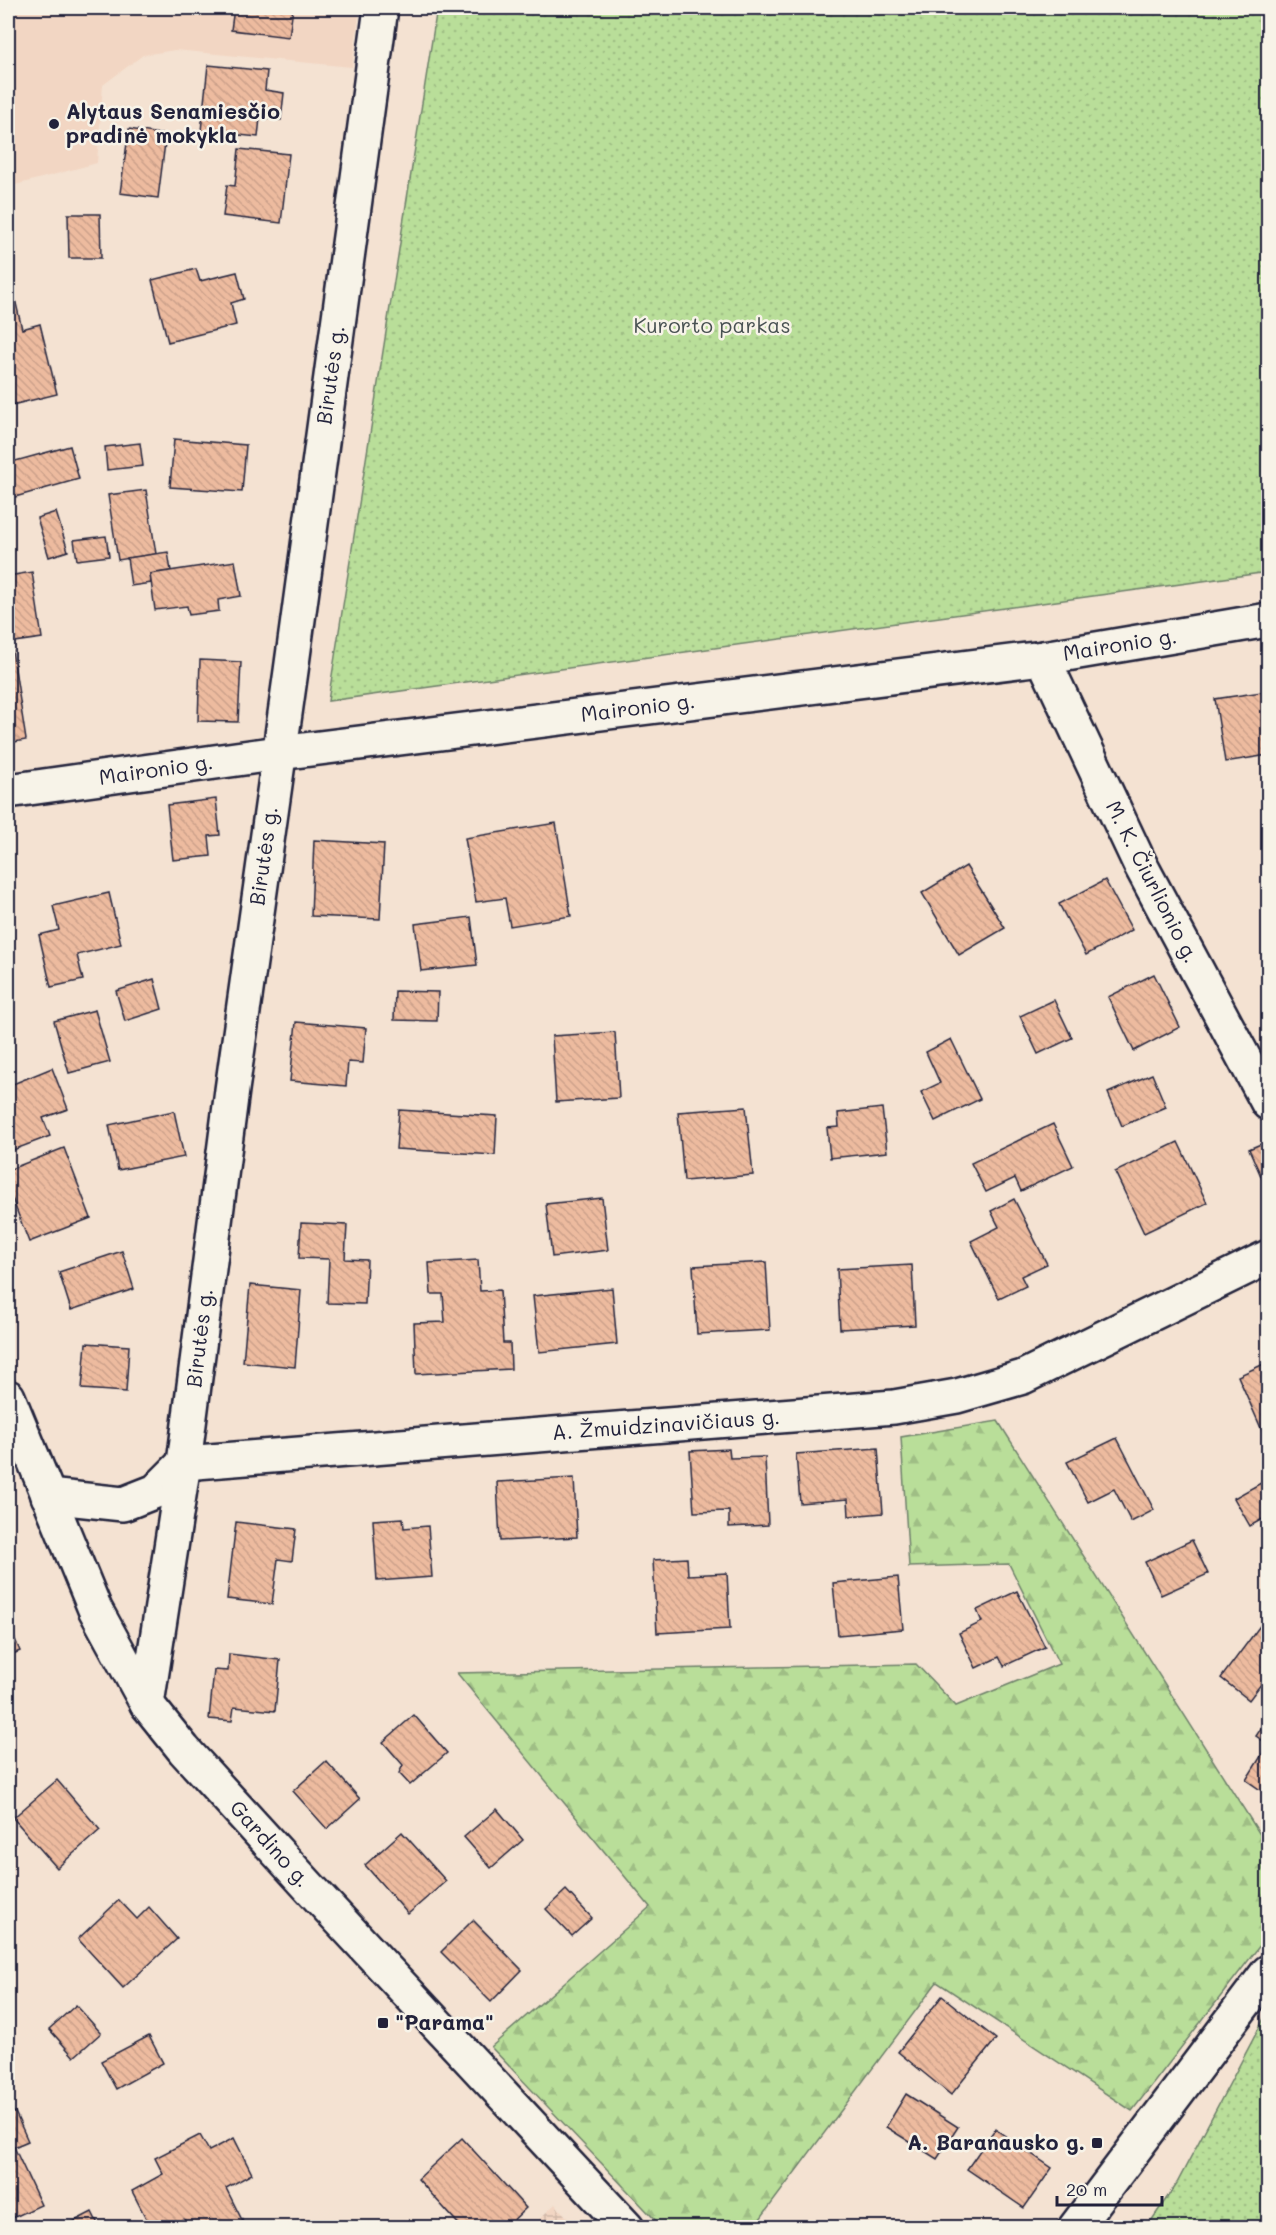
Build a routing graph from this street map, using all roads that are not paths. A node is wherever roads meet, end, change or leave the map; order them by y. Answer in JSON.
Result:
{"nodes":[{"id":1,"x":381,"y":8,"type":"edge"},
{"id":2,"x":1269,"y":620,"type":"edge"},
{"id":3,"x":1043,"y":658,"type":"junction"},
{"id":4,"x":279,"y":753,"type":"junction"},
{"id":5,"x":8,"y":791,"type":"edge"},
{"id":6,"x":1269,"y":1103,"type":"edge"},
{"id":7,"x":1269,"y":1257,"type":"edge"},
{"id":8,"x":8,"y":1397,"type":"edge"},
{"id":9,"x":184,"y":1462,"type":"junction"},
{"id":10,"x":48,"y":1496,"type":"junction"},
{"id":11,"x":147,"y":1704,"type":"junction"},
{"id":12,"x":1269,"y":1972,"type":"edge"},
{"id":13,"x":627,"y":2228,"type":"edge"},
{"id":14,"x":1075,"y":2228,"type":"edge"}],
"edges":[{"from":1,"to":4,"type":"street","name":"Birutės g."},
{"from":2,"to":3,"type":"street","name":"Maironio g."},
{"from":3,"to":4,"type":"street","name":"Maironio g."},
{"from":3,"to":6,"type":"street","name":"M. K. Čiurlionio g."},
{"from":4,"to":5,"type":"street","name":"Maironio g."},
{"from":4,"to":9,"type":"street","name":"Birutės g."},
{"from":7,"to":9,"type":"street","name":"A. Žmuidzinavičiaus g."},
{"from":8,"to":10,"type":"street","name":"Gardino g."},
{"from":9,"to":10,"type":"street"},
{"from":9,"to":11,"type":"street","name":"Birutės g."},
{"from":10,"to":11,"type":"street","name":"Gardino g."},
{"from":11,"to":13,"type":"street","name":"Gardino g."},
{"from":12,"to":14,"type":"street"}]}
